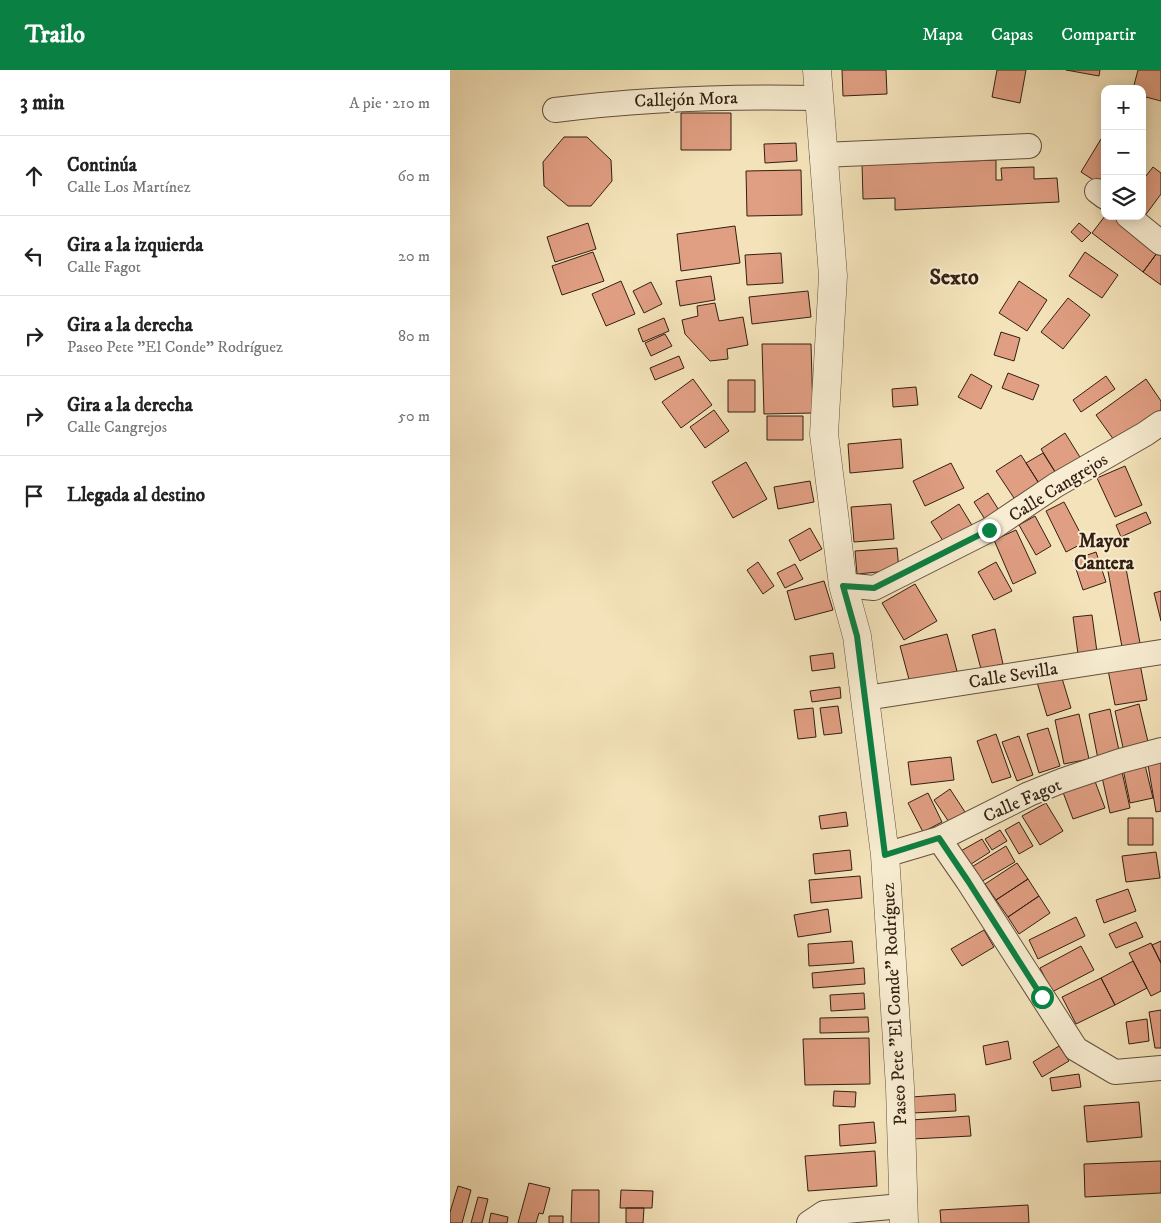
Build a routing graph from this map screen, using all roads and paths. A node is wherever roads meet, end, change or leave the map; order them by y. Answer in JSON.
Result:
{"nodes":[{"id":1,"x":816,"y":70,"type":"edge"},
{"id":2,"x":818,"y":98,"type":"junction"},
{"id":3,"x":555,"y":110,"type":"dead end"},
{"id":4,"x":1029,"y":146,"type":"dead end"},
{"id":5,"x":822,"y":156,"type":"junction"},
{"id":6,"x":1133,"y":220,"type":"edge"},
{"id":7,"x":1161,"y":243,"type":"edge"},
{"id":8,"x":1161,"y":423,"type":"edge"},
{"id":9,"x":843,"y":586,"type":"junction"},
{"id":10,"x":1161,"y":652,"type":"edge"},
{"id":11,"x":866,"y":698,"type":"junction"},
{"id":12,"x":1161,"y":750,"type":"edge"},
{"id":13,"x":939,"y":838,"type":"junction"},
{"id":14,"x":885,"y":855,"type":"junction"},
{"id":15,"x":1161,"y":1068,"type":"edge"},
{"id":16,"x":903,"y":1214,"type":"edge"},
{"id":17,"x":809,"y":1223,"type":"edge"}],
"edges":[{"from":1,"to":2,"type":"street","name":"Paseo Pete \"El Conde\" Rodríguez"},
{"from":2,"to":3,"type":"street","name":"Callejón Mora"},
{"from":2,"to":5,"type":"street","name":"Paseo Pete \"El Conde\" Rodríguez"},
{"from":4,"to":5,"type":"street"},
{"from":5,"to":9,"type":"street","name":"Paseo Pete \"El Conde\" Rodríguez"},
{"from":6,"to":7,"type":"street"},
{"from":8,"to":9,"type":"street","name":"Calle Cangrejos"},
{"from":9,"to":11,"type":"street","name":"Paseo Pete \"El Conde\" Rodríguez"},
{"from":10,"to":11,"type":"street","name":"Calle Sevilla"},
{"from":11,"to":14,"type":"street","name":"Paseo Pete \"El Conde\" Rodríguez"},
{"from":12,"to":13,"type":"street","name":"Calle Fagot"},
{"from":13,"to":14,"type":"street","name":"Calle Fagot"},
{"from":13,"to":15,"type":"street"},
{"from":14,"to":16,"type":"street","name":"Paseo Pete \"El Conde\" Rodríguez"},
{"from":16,"to":17,"type":"street"}]}
